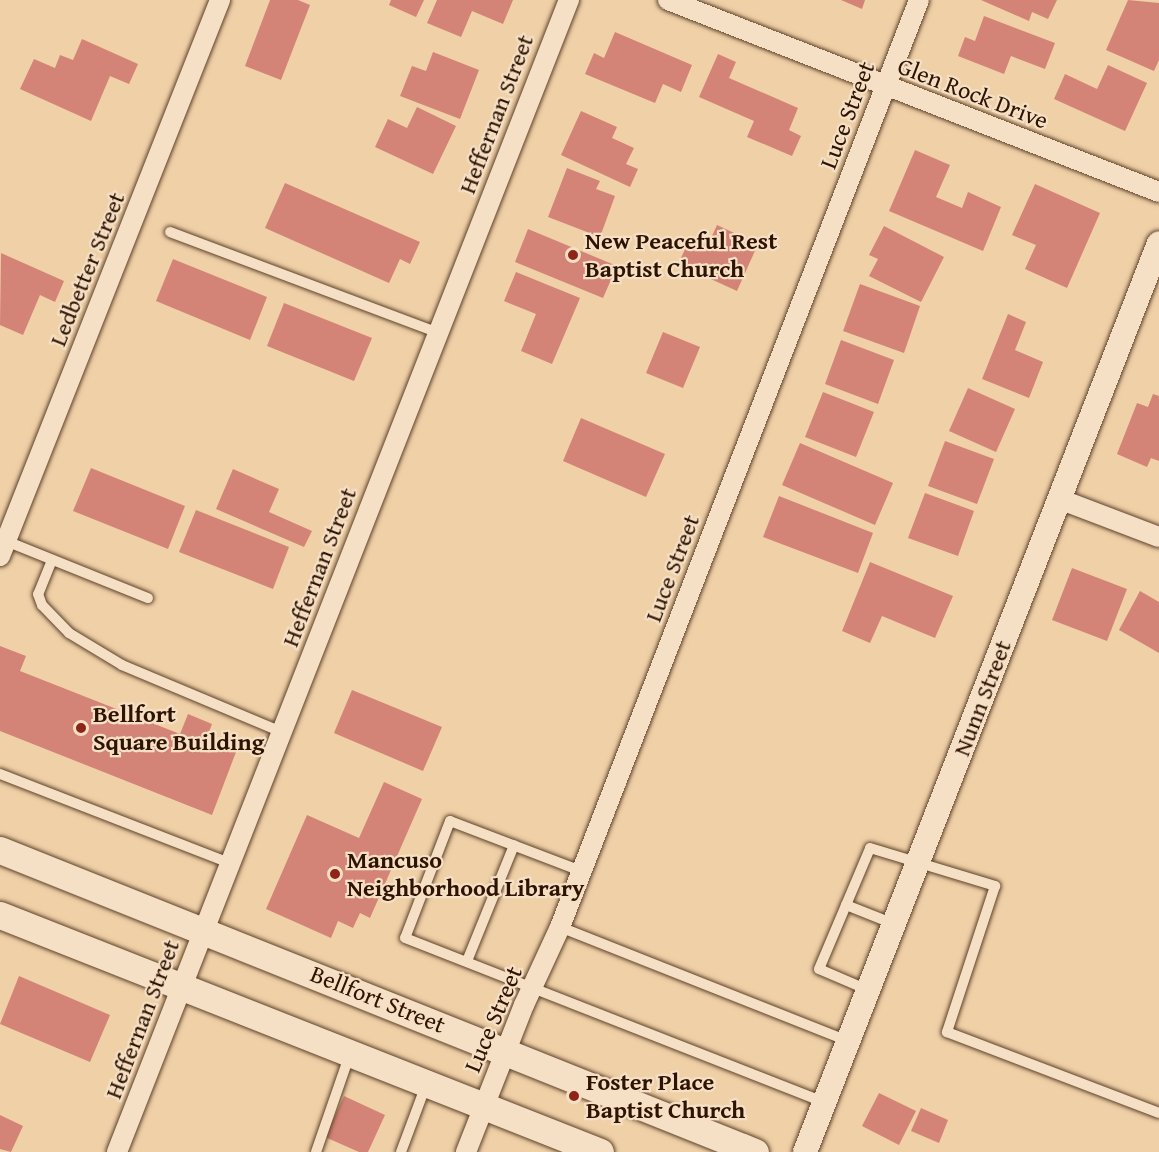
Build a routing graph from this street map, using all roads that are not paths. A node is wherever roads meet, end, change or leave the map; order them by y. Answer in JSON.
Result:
{"nodes":[{"id":1,"x":220,"y":0,"type":"edge"},
{"id":2,"x":569,"y":0,"type":"edge"},
{"id":3,"x":668,"y":0,"type":"edge"},
{"id":4,"x":919,"y":0,"type":"edge"},
{"id":5,"x":885,"y":87,"type":"junction"},
{"id":6,"x":1159,"y":192,"type":"edge"},
{"id":7,"x":170,"y":232,"type":"dead end"},
{"id":8,"x":1159,"y":243,"type":"edge"},
{"id":9,"x":438,"y":333,"type":"junction"},
{"id":10,"x":1059,"y":499,"type":"junction"},
{"id":11,"x":1159,"y":537,"type":"edge"},
{"id":12,"x":3,"y":549,"type":"edge"},
{"id":13,"x":52,"y":560,"type":"junction"},
{"id":14,"x":148,"y":598,"type":"dead end"},
{"id":15,"x":281,"y":732,"type":"junction"},
{"id":16,"x":0,"y":774,"type":"edge"},
{"id":17,"x":514,"y":845,"type":"junction"},
{"id":18,"x":0,"y":850,"type":"edge"},
{"id":19,"x":230,"y":862,"type":"junction"},
{"id":20,"x":917,"y":863,"type":"junction"},
{"id":21,"x":581,"y":871,"type":"junction"},
{"id":22,"x":846,"y":905,"type":"junction"},
{"id":23,"x":0,"y":915,"type":"edge"},
{"id":24,"x":894,"y":924,"type":"junction"},
{"id":25,"x":560,"y":927,"type":"junction"},
{"id":26,"x":204,"y":930,"type":"junction"},
{"id":27,"x":467,"y":961,"type":"junction"},
{"id":28,"x":182,"y":986,"type":"junction"},
{"id":29,"x":534,"y":986,"type":"junction"},
{"id":30,"x":868,"y":990,"type":"junction"},
{"id":31,"x":848,"y":1041,"type":"junction"},
{"id":32,"x":507,"y":1050,"type":"junction"},
{"id":33,"x":351,"y":1053,"type":"junction"},
{"id":34,"x":427,"y":1083,"type":"junction"},
{"id":35,"x":824,"y":1102,"type":"junction"},
{"id":36,"x":484,"y":1106,"type":"junction"},
{"id":37,"x":1159,"y":1113,"type":"edge"},
{"id":38,"x":117,"y":1152,"type":"edge"},
{"id":39,"x":316,"y":1152,"type":"edge"},
{"id":40,"x":400,"y":1152,"type":"edge"},
{"id":41,"x":466,"y":1152,"type":"edge"},
{"id":42,"x":600,"y":1152,"type":"edge"},
{"id":43,"x":755,"y":1152,"type":"edge"},
{"id":44,"x":805,"y":1152,"type":"edge"}],
"edges":[{"from":1,"to":12,"type":"street","name":"Ledbetter Street"},
{"from":2,"to":9,"type":"street","name":"Heffernan Street"},
{"from":3,"to":5,"type":"street","name":"Glen Rock Drive"},
{"from":4,"to":5,"type":"street","name":"Luce Street"},
{"from":5,"to":6,"type":"street","name":"Glen Rock Drive"},
{"from":5,"to":21,"type":"street","name":"Luce Street"},
{"from":7,"to":9,"type":"lane"},
{"from":8,"to":10,"type":"street","name":"Nunn Street"},
{"from":9,"to":15,"type":"street","name":"Heffernan Street"},
{"from":10,"to":11,"type":"street"},
{"from":10,"to":20,"type":"street","name":"Nunn Street"},
{"from":12,"to":13,"type":"lane"},
{"from":13,"to":14,"type":"lane"},
{"from":13,"to":15,"type":"lane"},
{"from":15,"to":19,"type":"street","name":"Heffernan Street"},
{"from":16,"to":19,"type":"lane"},
{"from":17,"to":21,"type":"lane"},
{"from":17,"to":27,"type":"lane"},
{"from":17,"to":27,"type":"lane"},
{"from":18,"to":26,"type":"main road","name":"Bellfort Street"},
{"from":19,"to":26,"type":"street","name":"Heffernan Street"},
{"from":20,"to":22,"type":"lane"},
{"from":20,"to":24,"type":"street","name":"Nunn Street"},
{"from":20,"to":37,"type":"lane"},
{"from":21,"to":25,"type":"street","name":"Luce Street"},
{"from":22,"to":24,"type":"lane"},
{"from":22,"to":30,"type":"lane"},
{"from":23,"to":28,"type":"main road"},
{"from":24,"to":30,"type":"street","name":"Nunn Street"},
{"from":25,"to":29,"type":"street","name":"Luce Street"},
{"from":25,"to":31,"type":"lane"},
{"from":26,"to":28,"type":"street","name":"Heffernan Street"},
{"from":26,"to":32,"type":"main road","name":"Bellfort Street"},
{"from":27,"to":29,"type":"lane"},
{"from":28,"to":33,"type":"main road"},
{"from":28,"to":38,"type":"street","name":"Heffernan Street"},
{"from":29,"to":32,"type":"street","name":"Luce Street"},
{"from":29,"to":35,"type":"lane"},
{"from":30,"to":31,"type":"street","name":"Nunn Street"},
{"from":31,"to":35,"type":"street","name":"Nunn Street"},
{"from":32,"to":36,"type":"street","name":"Luce Street"},
{"from":32,"to":43,"type":"main road","name":"Bellfort Street"},
{"from":33,"to":34,"type":"main road"},
{"from":33,"to":39,"type":"lane"},
{"from":34,"to":36,"type":"main road"},
{"from":34,"to":40,"type":"lane"},
{"from":35,"to":44,"type":"street","name":"Nunn Street"},
{"from":36,"to":41,"type":"street","name":"Luce Street"},
{"from":36,"to":42,"type":"main road"}]}
